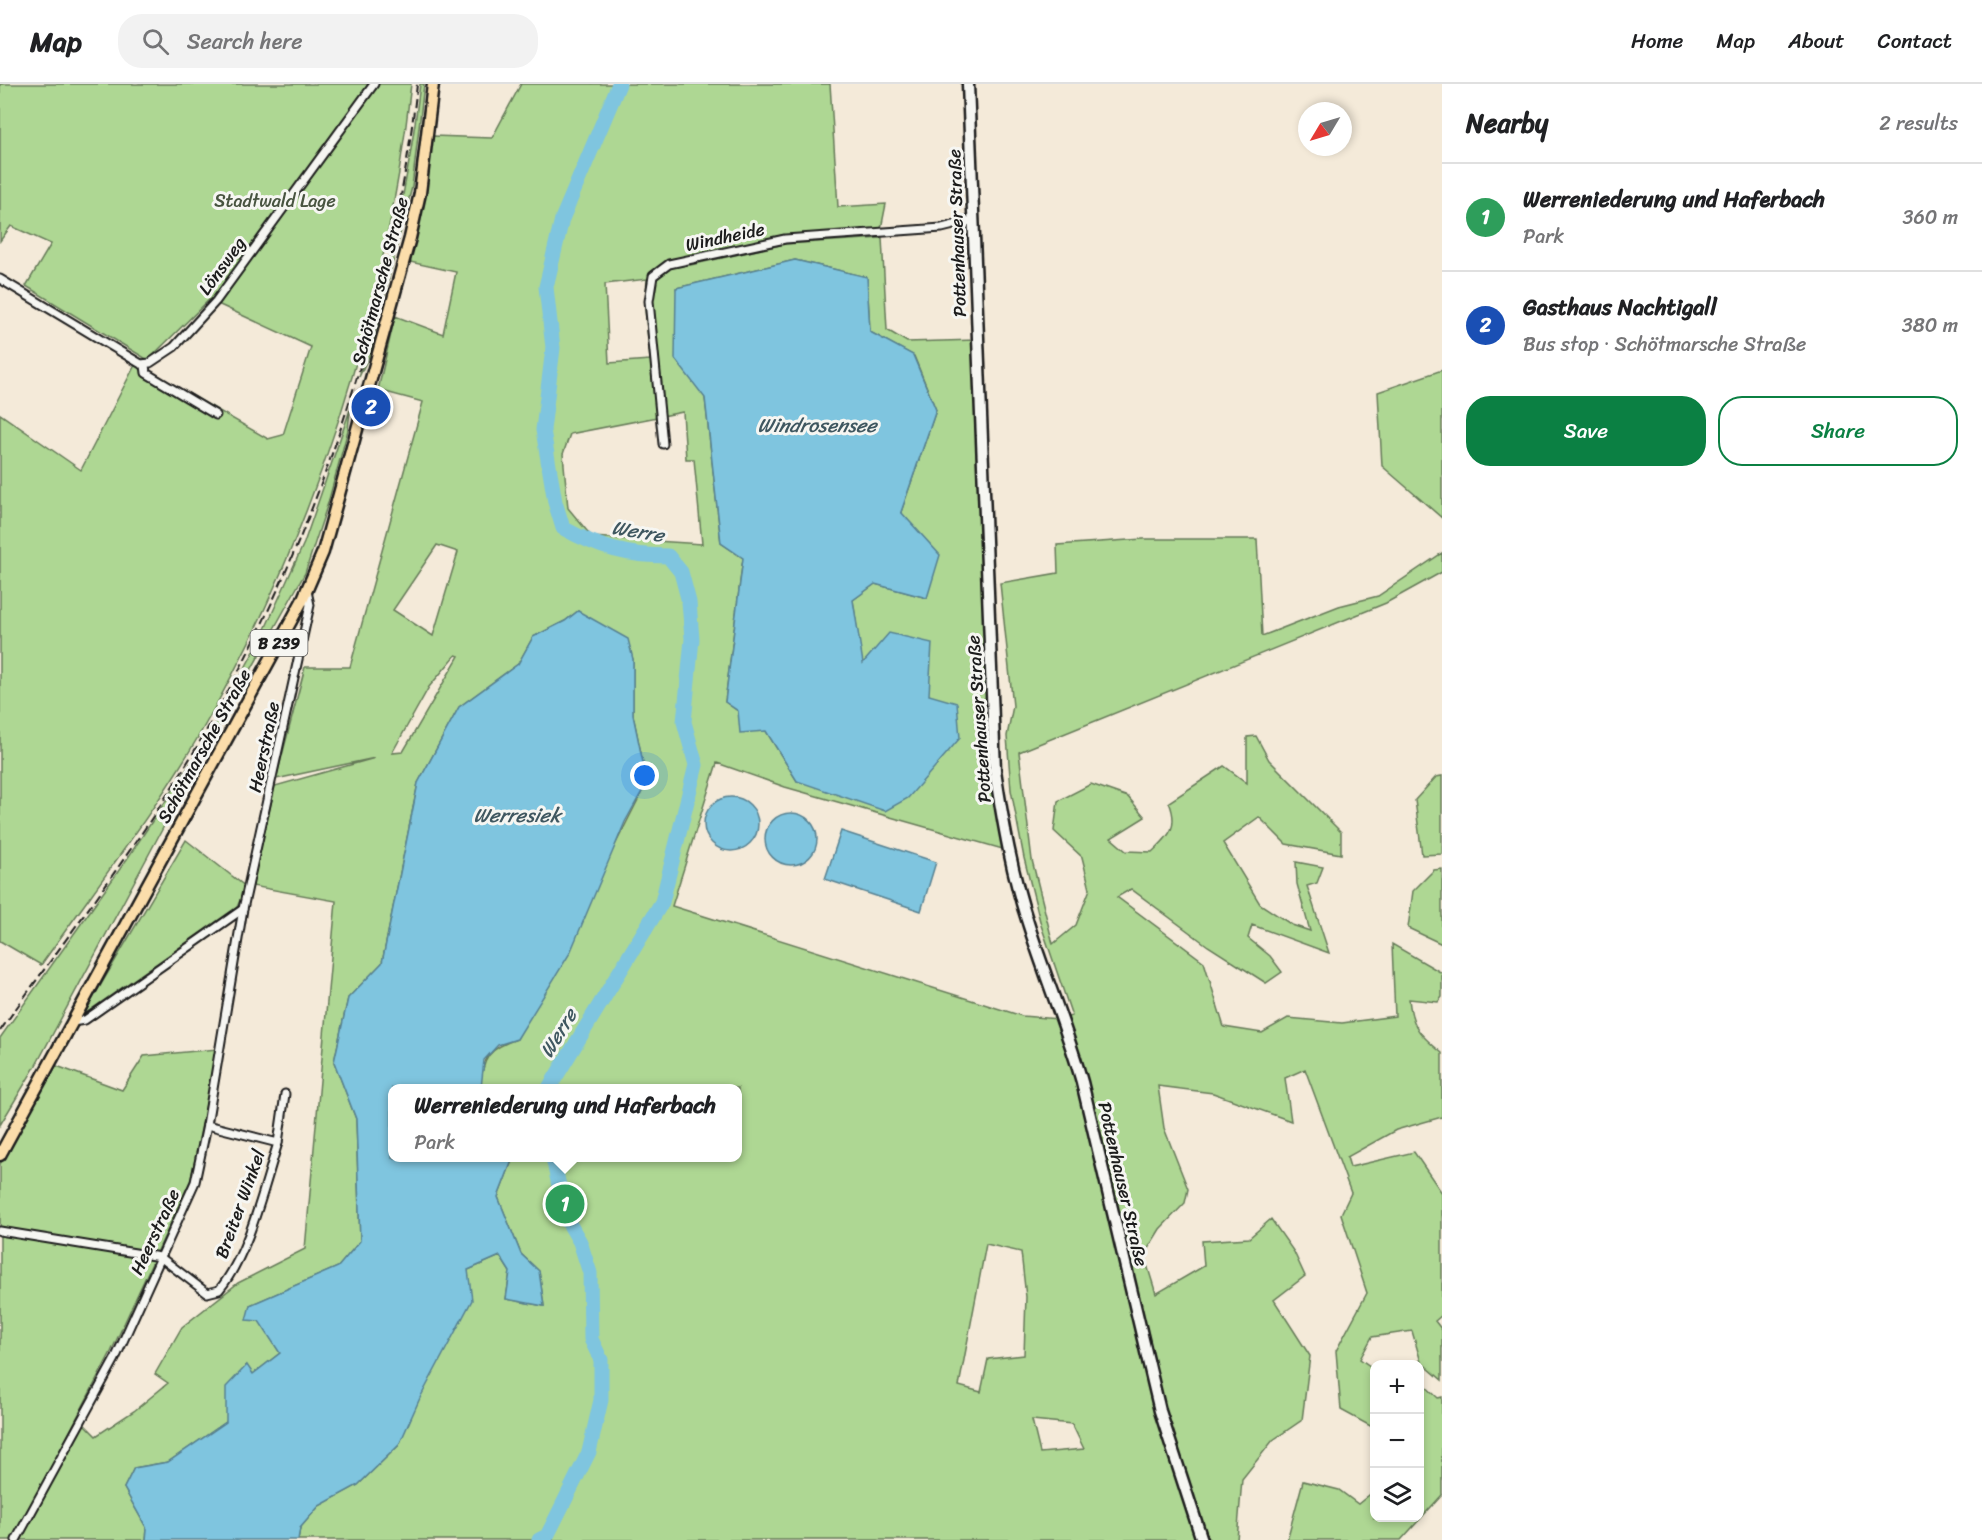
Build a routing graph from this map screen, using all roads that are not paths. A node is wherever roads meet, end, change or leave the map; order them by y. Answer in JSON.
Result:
{"nodes":[{"id":1,"x":374,"y":84,"type":"edge"},
{"id":2,"x":433,"y":84,"type":"edge"},
{"id":3,"x":968,"y":84,"type":"edge"},
{"id":4,"x":974,"y":220,"type":"junction"},
{"id":5,"x":0,"y":279,"type":"edge"},
{"id":6,"x":145,"y":364,"type":"junction"},
{"id":7,"x":216,"y":415,"type":"dead end"},
{"id":8,"x":663,"y":444,"type":"dead end"},
{"id":9,"x":307,"y":591,"type":"junction"},
{"id":10,"x":243,"y":909,"type":"junction"},
{"id":11,"x":72,"y":1022,"type":"junction"},
{"id":12,"x":285,"y":1094,"type":"dead end"},
{"id":13,"x":207,"y":1125,"type":"junction"},
{"id":14,"x":278,"y":1143,"type":"junction"},
{"id":15,"x":0,"y":1155,"type":"edge"},
{"id":16,"x":0,"y":1231,"type":"edge"},
{"id":17,"x":160,"y":1257,"type":"junction"},
{"id":18,"x":16,"y":1540,"type":"edge"},
{"id":19,"x":1202,"y":1540,"type":"edge"}],
"edges":[{"from":1,"to":6,"type":"street","name":"Lönsweg"},
{"from":2,"to":9,"type":"main road","name":"Schötmarsche Straße","number":"B 239"},
{"from":3,"to":4,"type":"street","name":"Pottenhauser Straße"},
{"from":4,"to":8,"type":"street","name":"Windheide"},
{"from":4,"to":19,"type":"street","name":"Pottenhauser Straße"},
{"from":5,"to":6,"type":"street"},
{"from":6,"to":7,"type":"street"},
{"from":9,"to":10,"type":"street","name":"Heerstraße"},
{"from":9,"to":11,"type":"main road","name":"Schötmarsche Straße","number":"B 239"},
{"from":10,"to":11,"type":"street"},
{"from":10,"to":13,"type":"street","name":"Heerstraße"},
{"from":11,"to":15,"type":"main road","name":"Schötmarsche Straße","number":"B 239"},
{"from":12,"to":14,"type":"street","name":"Breiter Winkel"},
{"from":13,"to":14,"type":"street","name":"Breiter Winkel"},
{"from":13,"to":17,"type":"street","name":"Heerstraße"},
{"from":14,"to":17,"type":"street","name":"Breiter Winkel"},
{"from":16,"to":17,"type":"street","name":"Breiter Winkel"},
{"from":17,"to":18,"type":"street","name":"Heerstraße"}]}
